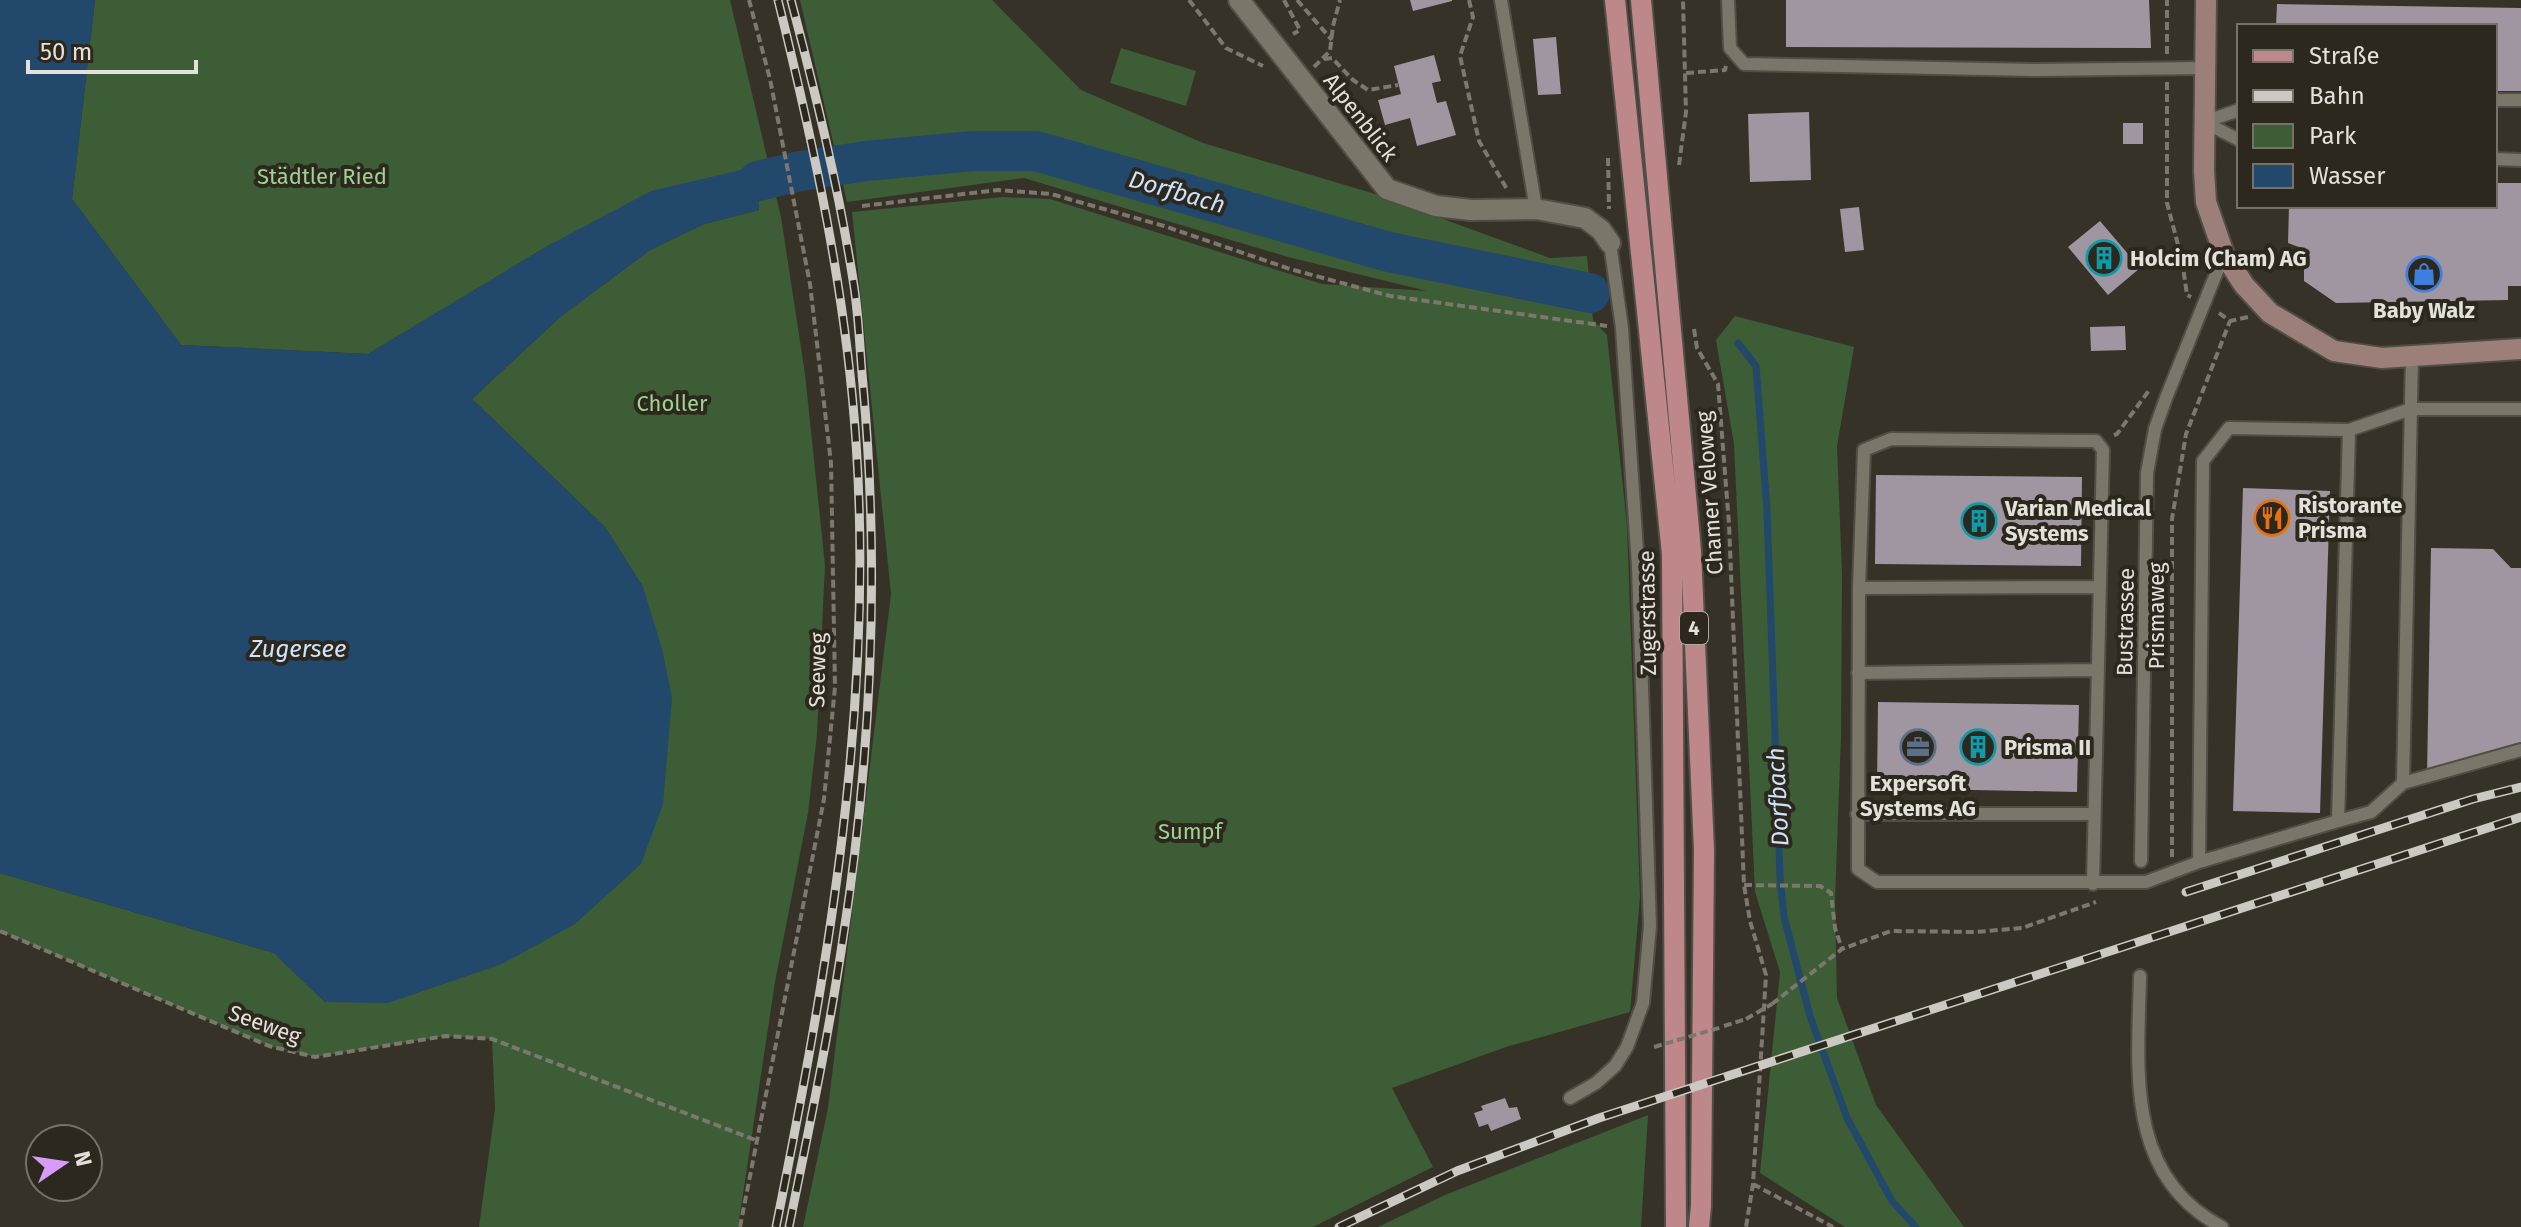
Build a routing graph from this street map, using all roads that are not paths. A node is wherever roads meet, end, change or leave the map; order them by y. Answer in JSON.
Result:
{"nodes":[{"id":1,"x":1239,"y":0,"type":"edge"},
{"id":2,"x":1501,"y":0,"type":"edge"},
{"id":3,"x":1615,"y":0,"type":"edge"},
{"id":4,"x":1641,"y":0,"type":"edge"},
{"id":5,"x":1653,"y":0,"type":"edge"},
{"id":6,"x":1728,"y":0,"type":"edge"},
{"id":7,"x":2206,"y":0,"type":"edge"},
{"id":8,"x":1642,"y":32,"type":"junction"},
{"id":9,"x":2205,"y":68,"type":"junction"},
{"id":10,"x":2497,"y":100,"type":"edge"},
{"id":11,"x":2521,"y":100,"type":"edge"},
{"id":12,"x":2237,"y":111,"type":"edge"},
{"id":13,"x":2204,"y":122,"type":"junction"},
{"id":14,"x":2237,"y":139,"type":"edge"},
{"id":15,"x":2497,"y":159,"type":"edge"},
{"id":16,"x":2521,"y":160,"type":"edge"},
{"id":17,"x":1528,"y":209,"type":"junction"},
{"id":18,"x":1610,"y":243,"type":"joint"},
{"id":19,"x":2224,"y":254,"type":"junction"},
{"id":20,"x":2521,"y":349,"type":"edge"},
{"id":21,"x":2412,"y":356,"type":"junction"},
{"id":22,"x":2411,"y":409,"type":"junction"},
{"id":23,"x":2521,"y":409,"type":"edge"},
{"id":24,"x":2349,"y":430,"type":"junction"},
{"id":25,"x":2099,"y":587,"type":"junction"},
{"id":26,"x":1859,"y":588,"type":"junction"},
{"id":27,"x":2097,"y":670,"type":"junction"},
{"id":28,"x":1858,"y":673,"type":"junction"},
{"id":29,"x":2521,"y":750,"type":"edge"},
{"id":30,"x":2403,"y":783,"type":"junction"},
{"id":31,"x":1857,"y":814,"type":"junction"},
{"id":32,"x":2093,"y":814,"type":"junction"},
{"id":33,"x":2338,"y":821,"type":"junction"},
{"id":34,"x":2141,"y":861,"type":"dead end"},
{"id":35,"x":2199,"y":862,"type":"junction"},
{"id":36,"x":2093,"y":884,"type":"junction"},
{"id":37,"x":2140,"y":976,"type":"dead end"},
{"id":38,"x":1570,"y":1098,"type":"dead end"},
{"id":39,"x":1676,"y":1227,"type":"edge"},
{"id":40,"x":1699,"y":1227,"type":"edge"},
{"id":41,"x":2222,"y":1227,"type":"edge"}],
"edges":[{"from":1,"to":17,"type":"street","name":"Alpenblick"},
{"from":2,"to":17,"type":"lane"},
{"from":3,"to":39,"type":"main road","name":"Zugerstrasse","number":"4"},
{"from":4,"to":8,"type":"main road","name":"Zugerstrasse","number":"4"},
{"from":5,"to":8,"type":"main road"},
{"from":6,"to":9,"type":"lane"},
{"from":7,"to":9,"type":"street"},
{"from":8,"to":40,"type":"main road","name":"Zugerstrasse","number":"4"},
{"from":9,"to":13,"type":"street"},
{"from":10,"to":11,"type":"lane"},
{"from":12,"to":13,"type":"lane"},
{"from":13,"to":14,"type":"lane"},
{"from":13,"to":19,"type":"street"},
{"from":15,"to":16,"type":"lane"},
{"from":17,"to":18,"type":"street","name":"Alpenblick"},
{"from":18,"to":38,"type":"lane","name":"Zugerstrasse"},
{"from":19,"to":21,"type":"street"},
{"from":19,"to":34,"type":"lane","name":"Bustrassee"},
{"from":20,"to":21,"type":"street"},
{"from":21,"to":22,"type":"lane"},
{"from":22,"to":23,"type":"lane"},
{"from":22,"to":24,"type":"lane"},
{"from":22,"to":30,"type":"lane"},
{"from":24,"to":33,"type":"lane"},
{"from":24,"to":35,"type":"lane"},
{"from":25,"to":26,"type":"lane"},
{"from":25,"to":26,"type":"lane"},
{"from":25,"to":27,"type":"lane"},
{"from":26,"to":28,"type":"lane"},
{"from":27,"to":28,"type":"lane"},
{"from":27,"to":32,"type":"lane"},
{"from":28,"to":31,"type":"lane"},
{"from":29,"to":30,"type":"lane"},
{"from":30,"to":33,"type":"lane"},
{"from":31,"to":32,"type":"lane"},
{"from":31,"to":36,"type":"lane"},
{"from":32,"to":36,"type":"lane"},
{"from":33,"to":35,"type":"lane"},
{"from":35,"to":36,"type":"lane"},
{"from":37,"to":41,"type":"lane"}]}
